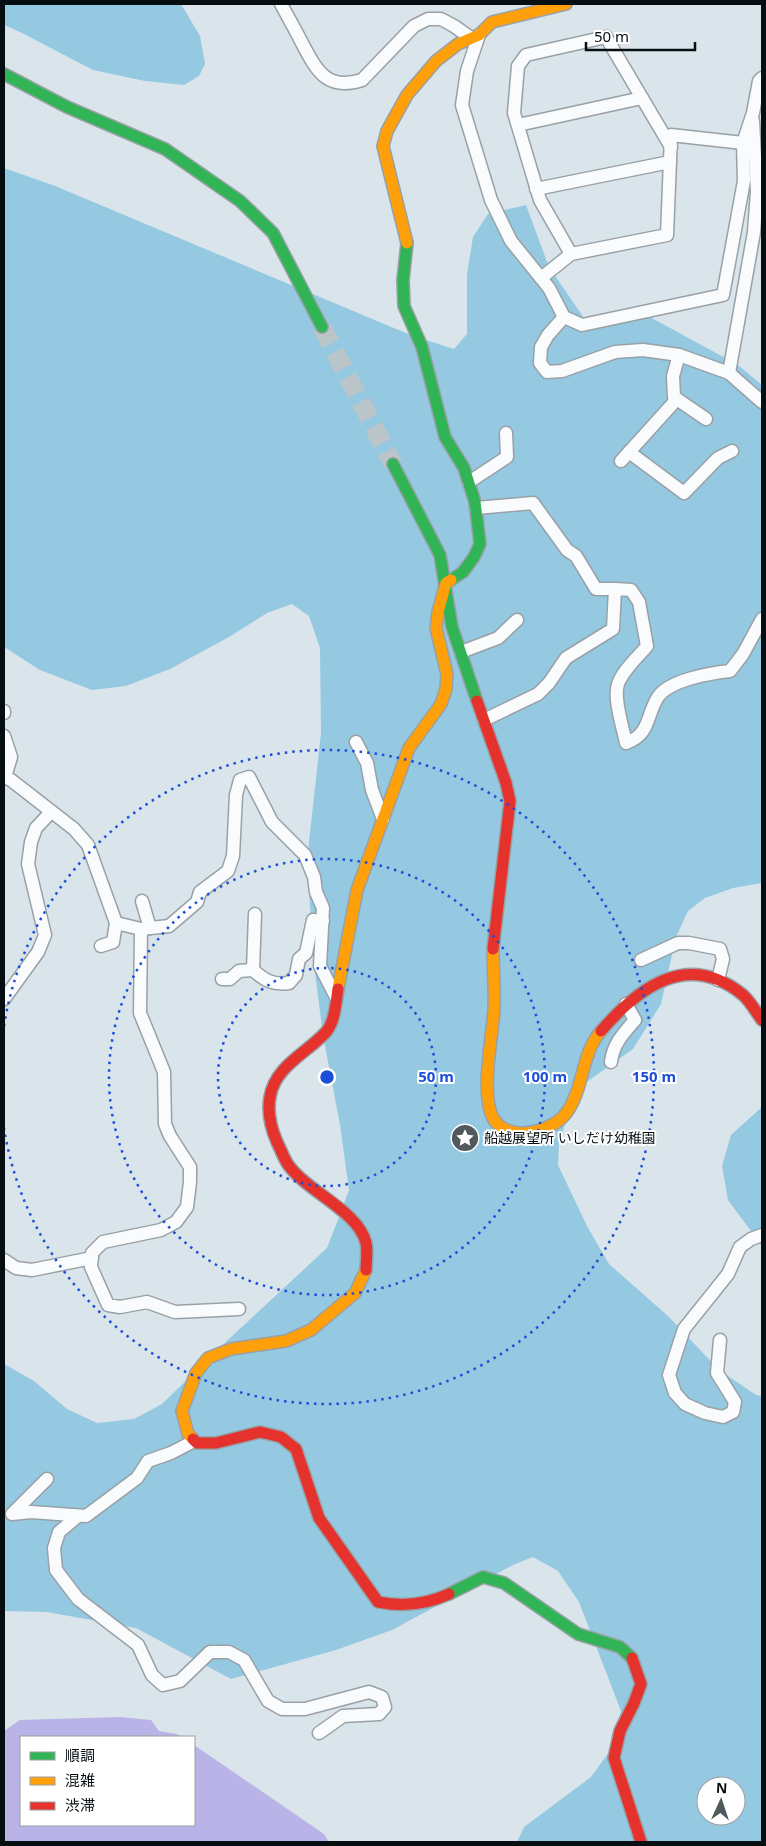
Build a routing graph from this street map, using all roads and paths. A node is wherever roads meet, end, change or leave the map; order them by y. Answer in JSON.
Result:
{"nodes":[{"id":1,"x":281,"y":4,"type":"edge"},
{"id":2,"x":566,"y":4,"type":"edge"},
{"id":3,"x":475,"y":37,"type":"junction"},
{"id":4,"x":4,"y":74,"type":"edge"},
{"id":5,"x":761,"y":81,"type":"edge"},
{"id":6,"x":642,"y":98,"type":"junction"},
{"id":7,"x":753,"y":114,"type":"junction"},
{"id":8,"x":518,"y":125,"type":"junction"},
{"id":9,"x":743,"y":142,"type":"junction"},
{"id":10,"x":671,"y":147,"type":"junction"},
{"id":11,"x":670,"y":162,"type":"junction"},
{"id":12,"x":536,"y":189,"type":"junction"},
{"id":13,"x":570,"y":254,"type":"junction"},
{"id":14,"x":541,"y":278,"type":"junction"},
{"id":15,"x":564,"y":317,"type":"junction"},
{"id":16,"x":322,"y":326,"type":"tunnel mouth"},
{"id":17,"x":679,"y":356,"type":"junction"},
{"id":18,"x":729,"y":373,"type":"junction"},
{"id":19,"x":677,"y":399,"type":"junction"},
{"id":20,"x":762,"y":402,"type":"edge"},
{"id":21,"x":706,"y":419,"type":"dead end"},
{"id":22,"x":506,"y":433,"type":"dead end"},
{"id":23,"x":732,"y":451,"type":"dead end"},
{"id":24,"x":393,"y":464,"type":"tunnel mouth"},
{"id":25,"x":469,"y":482,"type":"junction"},
{"id":26,"x":476,"y":508,"type":"junction"},
{"id":27,"x":446,"y":583,"type":"junction"},
{"id":28,"x":615,"y":589,"type":"junction"},
{"id":29,"x":762,"y":619,"type":"edge"},
{"id":30,"x":517,"y":620,"type":"dead end"},
{"id":31,"x":461,"y":652,"type":"junction"},
{"id":32,"x":484,"y":720,"type":"junction"},
{"id":33,"x":4,"y":736,"type":"edge"},
{"id":34,"x":356,"y":742,"type":"dead end"},
{"id":35,"x":4,"y":777,"type":"edge"},
{"id":36,"x":51,"y":812,"type":"junction"},
{"id":37,"x":383,"y":819,"type":"junction"},
{"id":38,"x":142,"y":901,"type":"dead end"},
{"id":39,"x":255,"y":914,"type":"dead end"},
{"id":40,"x":323,"y":921,"type":"junction"},
{"id":41,"x":116,"y":923,"type":"junction"},
{"id":42,"x":145,"y":929,"type":"junction"},
{"id":43,"x":101,"y":946,"type":"dead end"},
{"id":44,"x":641,"y":960,"type":"dead end"},
{"id":45,"x":253,"y":970,"type":"junction"},
{"id":46,"x":222,"y":979,"type":"dead end"},
{"id":47,"x":718,"y":980,"type":"junction"},
{"id":48,"x":336,"y":996,"type":"junction"},
{"id":49,"x":4,"y":999,"type":"edge"},
{"id":50,"x":626,"y":1004,"type":"junction"},
{"id":51,"x":762,"y":1020,"type":"edge"},
{"id":52,"x":611,"y":1062,"type":"dead end"},
{"id":53,"x":762,"y":1235,"type":"edge"},
{"id":54,"x":92,"y":1258,"type":"junction"},
{"id":55,"x":4,"y":1260,"type":"edge"},
{"id":56,"x":239,"y":1309,"type":"dead end"},
{"id":57,"x":720,"y":1340,"type":"dead end"},
{"id":58,"x":194,"y":1441,"type":"junction"},
{"id":59,"x":47,"y":1479,"type":"dead end"},
{"id":60,"x":78,"y":1516,"type":"junction"},
{"id":61,"x":319,"y":1733,"type":"dead end"},
{"id":62,"x":641,"y":1842,"type":"edge"}],
"edges":[{"from":1,"to":3,"type":"street"},
{"from":2,"to":3,"type":"street"},
{"from":3,"to":14,"type":"street"},
{"from":3,"to":25,"type":"street"},
{"from":4,"to":16,"type":"street"},
{"from":5,"to":7,"type":"street"},
{"from":6,"to":8,"type":"street"},
{"from":6,"to":8,"type":"street"},
{"from":6,"to":10,"type":"street"},
{"from":7,"to":9,"type":"street"},
{"from":7,"to":18,"type":"street"},
{"from":8,"to":12,"type":"street"},
{"from":9,"to":10,"type":"street"},
{"from":9,"to":15,"type":"street"},
{"from":10,"to":11,"type":"street"},
{"from":11,"to":12,"type":"street"},
{"from":11,"to":13,"type":"street"},
{"from":12,"to":13,"type":"street"},
{"from":13,"to":14,"type":"street"},
{"from":14,"to":15,"type":"street"},
{"from":15,"to":17,"type":"street"},
{"from":17,"to":18,"type":"street"},
{"from":17,"to":19,"type":"street"},
{"from":18,"to":20,"type":"street"},
{"from":19,"to":21,"type":"street"},
{"from":19,"to":23,"type":"street"},
{"from":22,"to":25,"type":"street"},
{"from":24,"to":27,"type":"street"},
{"from":25,"to":26,"type":"street"},
{"from":26,"to":27,"type":"street"},
{"from":26,"to":28,"type":"street"},
{"from":27,"to":31,"type":"street"},
{"from":27,"to":37,"type":"street"},
{"from":28,"to":29,"type":"street"},
{"from":28,"to":32,"type":"street"},
{"from":30,"to":31,"type":"street"},
{"from":31,"to":32,"type":"street"},
{"from":32,"to":50,"type":"street"},
{"from":33,"to":35,"type":"street"},
{"from":34,"to":37,"type":"street"},
{"from":35,"to":36,"type":"street"},
{"from":36,"to":41,"type":"street"},
{"from":36,"to":49,"type":"street"},
{"from":37,"to":48,"type":"street"},
{"from":38,"to":42,"type":"street"},
{"from":39,"to":45,"type":"street"},
{"from":40,"to":42,"type":"street"},
{"from":40,"to":45,"type":"street"},
{"from":40,"to":48,"type":"street"},
{"from":41,"to":42,"type":"street"},
{"from":41,"to":43,"type":"street"},
{"from":42,"to":54,"type":"street"},
{"from":44,"to":47,"type":"street"},
{"from":45,"to":46,"type":"street"},
{"from":47,"to":50,"type":"street"},
{"from":47,"to":51,"type":"street"},
{"from":48,"to":58,"type":"street"},
{"from":50,"to":52,"type":"street"},
{"from":53,"to":57,"type":"street"},
{"from":54,"to":55,"type":"street"},
{"from":54,"to":56,"type":"street"},
{"from":58,"to":60,"type":"street"},
{"from":58,"to":62,"type":"street"},
{"from":59,"to":60,"type":"street"},
{"from":60,"to":61,"type":"street"}]}
